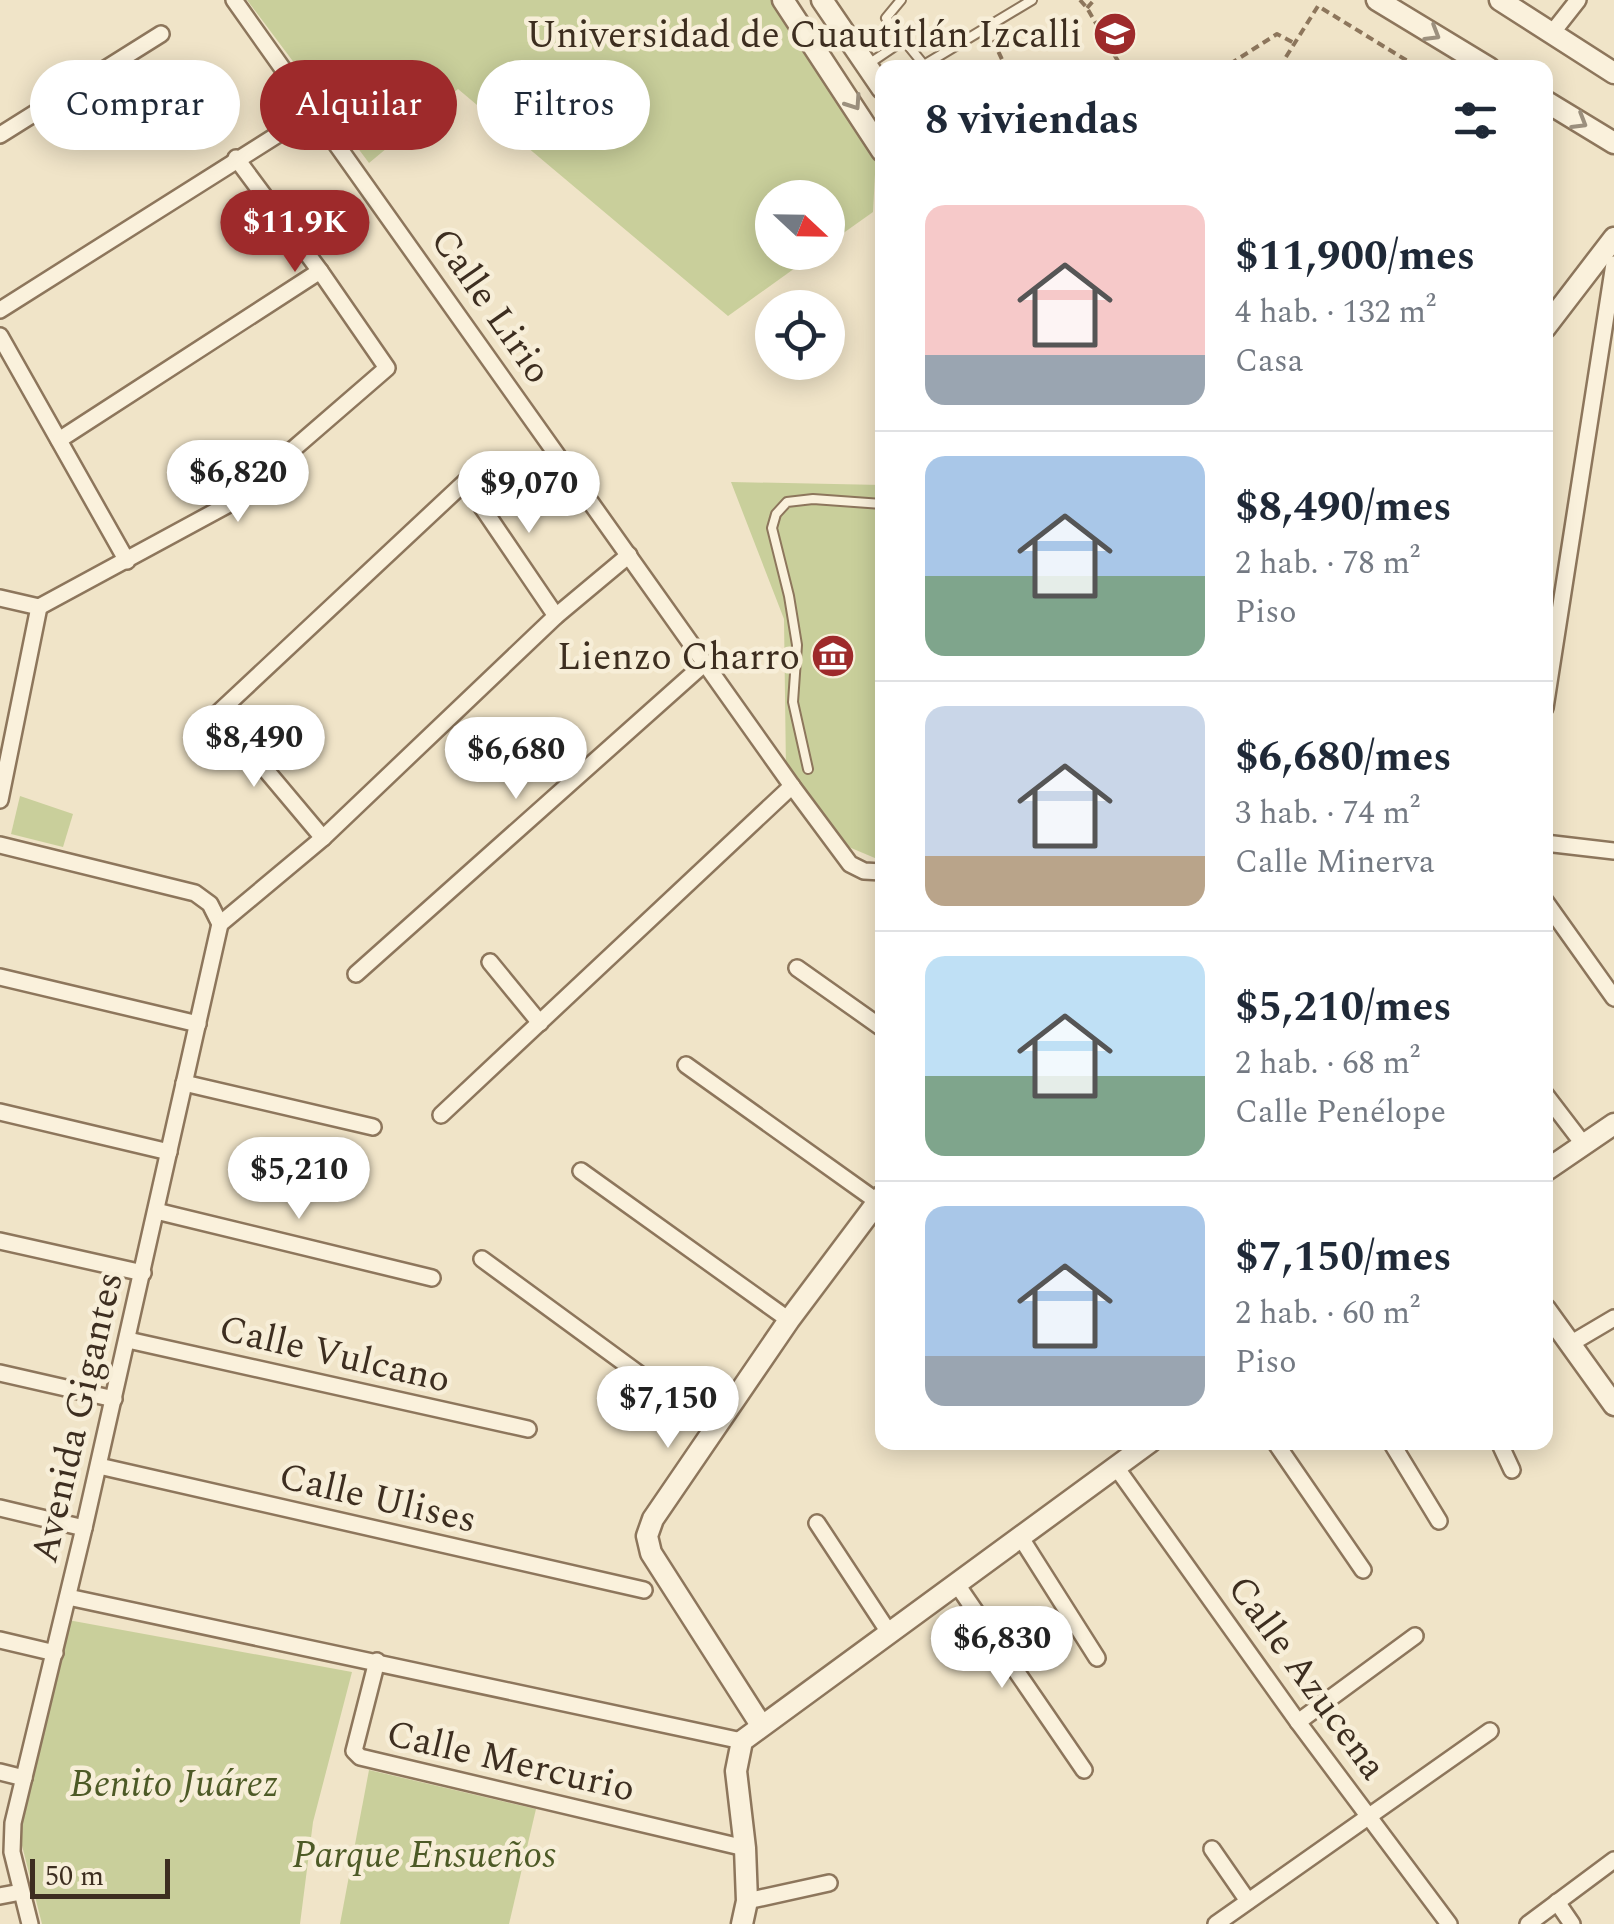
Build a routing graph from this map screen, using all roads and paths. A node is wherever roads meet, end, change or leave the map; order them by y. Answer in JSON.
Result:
{"nodes":[{"id":1,"x":234,"y":0,"type":"edge"},
{"id":2,"x":783,"y":0,"type":"edge"},
{"id":3,"x":822,"y":0,"type":"edge"},
{"id":4,"x":901,"y":0,"type":"edge"},
{"id":5,"x":1032,"y":0,"type":"edge"},
{"id":6,"x":1080,"y":0,"type":"edge"},
{"id":7,"x":1094,"y":0,"type":"edge"},
{"id":8,"x":1377,"y":0,"type":"edge"},
{"id":9,"x":1500,"y":0,"type":"edge"},
{"id":10,"x":1578,"y":0,"type":"edge"},
{"id":11,"x":1088,"y":8,"type":"junction"},
{"id":12,"x":986,"y":28,"type":"junction"},
{"id":13,"x":1552,"y":33,"type":"junction"},
{"id":14,"x":160,"y":34,"type":"dead end"},
{"id":15,"x":904,"y":40,"type":"junction"},
{"id":16,"x":1294,"y":43,"type":"junction"},
{"id":17,"x":278,"y":60,"type":"edge"},
{"id":18,"x":917,"y":60,"type":"edge"},
{"id":19,"x":931,"y":60,"type":"edge"},
{"id":20,"x":1002,"y":60,"type":"edge"},
{"id":21,"x":1117,"y":60,"type":"edge"},
{"id":22,"x":1240,"y":60,"type":"edge"},
{"id":23,"x":1284,"y":60,"type":"edge"},
{"id":24,"x":1406,"y":60,"type":"edge"},
{"id":25,"x":1476,"y":60,"type":"edge"},
{"id":26,"x":867,"y":65,"type":"junction"},
{"id":27,"x":1614,"y":74,"type":"edge"},
{"id":28,"x":875,"y":77,"type":"edge"},
{"id":29,"x":1553,"y":106,"type":"edge"},
{"id":30,"x":0,"y":135,"type":"edge"},
{"id":31,"x":875,"y":139,"type":"edge"},
{"id":32,"x":1614,"y":143,"type":"edge"},
{"id":33,"x":260,"y":144,"type":"edge"},
{"id":34,"x":343,"y":150,"type":"edge"},
{"id":35,"x":236,"y":158,"type":"junction"},
{"id":36,"x":1614,"y":238,"type":"edge"},
{"id":37,"x":1614,"y":264,"type":"edge"},
{"id":38,"x":320,"y":271,"type":"junction"},
{"id":39,"x":0,"y":310,"type":"edge"},
{"id":40,"x":1553,"y":318,"type":"edge"},
{"id":41,"x":0,"y":336,"type":"edge"},
{"id":42,"x":59,"y":440,"type":"junction"},
{"id":43,"x":875,"y":503,"type":"edge"},
{"id":44,"x":629,"y":554,"type":"junction"},
{"id":45,"x":127,"y":561,"type":"junction"},
{"id":46,"x":0,"y":598,"type":"edge"},
{"id":47,"x":38,"y":607,"type":"junction"},
{"id":48,"x":556,"y":616,"type":"junction"},
{"id":49,"x":1553,"y":657,"type":"edge"},
{"id":50,"x":706,"y":664,"type":"junction"},
{"id":51,"x":8,"y":720,"type":"edge"},
{"id":52,"x":808,"y":769,"type":"dead end"},
{"id":53,"x":792,"y":786,"type":"junction"},
{"id":54,"x":0,"y":800,"type":"edge"},
{"id":55,"x":324,"y":838,"type":"junction"},
{"id":56,"x":1553,"y":844,"type":"edge"},
{"id":57,"x":0,"y":845,"type":"edge"},
{"id":58,"x":1614,"y":851,"type":"edge"},
{"id":59,"x":875,"y":872,"type":"edge"},
{"id":60,"x":1553,"y":911,"type":"edge"},
{"id":61,"x":220,"y":924,"type":"junction"},
{"id":62,"x":490,"y":962,"type":"dead end"},
{"id":63,"x":797,"y":968,"type":"dead end"},
{"id":64,"x":356,"y":974,"type":"dead end"},
{"id":65,"x":0,"y":977,"type":"edge"},
{"id":66,"x":1614,"y":998,"type":"edge"},
{"id":67,"x":540,"y":1022,"type":"junction"},
{"id":68,"x":875,"y":1023,"type":"edge"},
{"id":69,"x":198,"y":1024,"type":"junction"},
{"id":70,"x":686,"y":1065,"type":"dead end"},
{"id":71,"x":184,"y":1083,"type":"junction"},
{"id":72,"x":1553,"y":1104,"type":"edge"},
{"id":73,"x":0,"y":1112,"type":"edge"},
{"id":74,"x":441,"y":1116,"type":"dead end"},
{"id":75,"x":1614,"y":1124,"type":"edge"},
{"id":76,"x":373,"y":1128,"type":"dead end"},
{"id":77,"x":1584,"y":1145,"type":"junction"},
{"id":78,"x":169,"y":1152,"type":"junction"},
{"id":79,"x":1553,"y":1166,"type":"edge"},
{"id":80,"x":580,"y":1170,"type":"dead end"},
{"id":81,"x":875,"y":1196,"type":"edge"},
{"id":82,"x":875,"y":1206,"type":"edge"},
{"id":83,"x":156,"y":1211,"type":"junction"},
{"id":84,"x":0,"y":1241,"type":"edge"},
{"id":85,"x":482,"y":1259,"type":"dead end"},
{"id":86,"x":143,"y":1273,"type":"junction"},
{"id":87,"x":432,"y":1278,"type":"dead end"},
{"id":88,"x":1614,"y":1318,"type":"edge"},
{"id":89,"x":789,"y":1320,"type":"junction"},
{"id":90,"x":1553,"y":1320,"type":"edge"},
{"id":91,"x":128,"y":1340,"type":"junction"},
{"id":92,"x":1570,"y":1344,"type":"junction"},
{"id":93,"x":0,"y":1373,"type":"edge"},
{"id":94,"x":114,"y":1399,"type":"junction"},
{"id":95,"x":1614,"y":1405,"type":"edge"},
{"id":96,"x":714,"y":1428,"type":"junction"},
{"id":97,"x":528,"y":1429,"type":"dead end"},
{"id":98,"x":1139,"y":1450,"type":"edge"},
{"id":99,"x":1280,"y":1450,"type":"edge"},
{"id":100,"x":1396,"y":1450,"type":"edge"},
{"id":101,"x":1502,"y":1450,"type":"edge"},
{"id":102,"x":98,"y":1466,"type":"junction"},
{"id":103,"x":1116,"y":1466,"type":"junction"},
{"id":104,"x":1512,"y":1470,"type":"dead end"},
{"id":105,"x":0,"y":1508,"type":"edge"},
{"id":106,"x":1439,"y":1522,"type":"dead end"},
{"id":107,"x":818,"y":1523,"type":"dead end"},
{"id":108,"x":84,"y":1528,"type":"junction"},
{"id":109,"x":1021,"y":1538,"type":"junction"},
{"id":110,"x":1363,"y":1570,"type":"dead end"},
{"id":111,"x":958,"y":1586,"type":"junction"},
{"id":112,"x":644,"y":1590,"type":"dead end"},
{"id":113,"x":68,"y":1597,"type":"junction"},
{"id":114,"x":890,"y":1634,"type":"junction"},
{"id":115,"x":1415,"y":1636,"type":"dead end"},
{"id":116,"x":0,"y":1640,"type":"edge"},
{"id":117,"x":55,"y":1653,"type":"junction"},
{"id":118,"x":1097,"y":1658,"type":"dead end"},
{"id":119,"x":377,"y":1662,"type":"junction"},
{"id":120,"x":1298,"y":1722,"type":"junction"},
{"id":121,"x":761,"y":1724,"type":"junction"},
{"id":122,"x":1490,"y":1731,"type":"dead end"},
{"id":123,"x":742,"y":1741,"type":"junction"},
{"id":124,"x":1084,"y":1770,"type":"dead end"},
{"id":125,"x":0,"y":1772,"type":"edge"},
{"id":126,"x":24,"y":1778,"type":"junction"},
{"id":127,"x":1368,"y":1815,"type":"junction"},
{"id":128,"x":746,"y":1848,"type":"junction"},
{"id":129,"x":1212,"y":1849,"type":"dead end"},
{"id":130,"x":1614,"y":1860,"type":"edge"},
{"id":131,"x":829,"y":1883,"type":"dead end"},
{"id":132,"x":21,"y":1892,"type":"junction"},
{"id":133,"x":0,"y":1896,"type":"edge"},
{"id":134,"x":747,"y":1901,"type":"junction"},
{"id":135,"x":1248,"y":1901,"type":"junction"},
{"id":136,"x":1558,"y":1902,"type":"junction"},
{"id":137,"x":30,"y":1924,"type":"edge"},
{"id":138,"x":742,"y":1924,"type":"edge"},
{"id":139,"x":1216,"y":1924,"type":"edge"},
{"id":140,"x":1449,"y":1924,"type":"edge"},
{"id":141,"x":1528,"y":1924,"type":"edge"},
{"id":142,"x":1572,"y":1924,"type":"edge"}],
"edges":[{"from":1,"to":17,"type":"street","name":"Calle Lirio"},
{"from":2,"to":31,"type":"street","one_way":true},
{"from":3,"to":26,"type":"street"},
{"from":4,"to":15,"type":"lane"},
{"from":5,"to":12,"type":"lane"},
{"from":6,"to":11,"type":"path"},
{"from":7,"to":11,"type":"path"},
{"from":8,"to":25,"type":"street","one_way":true},
{"from":9,"to":13,"type":"street"},
{"from":10,"to":13,"type":"street"},
{"from":11,"to":21,"type":"path"},
{"from":12,"to":19,"type":"lane"},
{"from":12,"to":20,"type":"path"},
{"from":13,"to":27,"type":"street"},
{"from":14,"to":30,"type":"street"},
{"from":15,"to":18,"type":"lane"},
{"from":15,"to":26,"type":"lane"},
{"from":16,"to":22,"type":"path"},
{"from":16,"to":23,"type":"path"},
{"from":16,"to":24,"type":"path"},
{"from":26,"to":28,"type":"street"},
{"from":29,"to":32,"type":"street","one_way":true},
{"from":33,"to":35,"type":"street"},
{"from":34,"to":44,"type":"street","name":"Calle Lirio"},
{"from":35,"to":38,"type":"street"},
{"from":35,"to":39,"type":"street"},
{"from":36,"to":40,"type":"street"},
{"from":37,"to":49,"type":"street"},
{"from":38,"to":42,"type":"street"},
{"from":38,"to":45,"type":"street"},
{"from":41,"to":42,"type":"street"},
{"from":42,"to":45,"type":"street"},
{"from":43,"to":52,"type":"lane"},
{"from":44,"to":48,"type":"street"},
{"from":44,"to":50,"type":"street","name":"Calle Lirio"},
{"from":45,"to":47,"type":"street"},
{"from":46,"to":47,"type":"street"},
{"from":47,"to":51,"type":"street"},
{"from":48,"to":55,"type":"street"},
{"from":48,"to":55,"type":"street"},
{"from":50,"to":53,"type":"street","name":"Calle Lirio"},
{"from":50,"to":64,"type":"street"},
{"from":51,"to":54,"type":"street"},
{"from":53,"to":59,"type":"street","name":"Calle Lirio"},
{"from":53,"to":67,"type":"street"},
{"from":55,"to":61,"type":"street"},
{"from":56,"to":58,"type":"street"},
{"from":57,"to":61,"type":"street"},
{"from":60,"to":66,"type":"street"},
{"from":61,"to":69,"type":"street","name":"Avenida Gigantes"},
{"from":62,"to":67,"type":"street"},
{"from":63,"to":68,"type":"street"},
{"from":65,"to":69,"type":"street"},
{"from":67,"to":74,"type":"street"},
{"from":69,"to":71,"type":"street","name":"Avenida Gigantes"},
{"from":70,"to":81,"type":"street"},
{"from":71,"to":76,"type":"street"},
{"from":71,"to":78,"type":"street","name":"Avenida Gigantes"},
{"from":72,"to":77,"type":"street"},
{"from":73,"to":78,"type":"street"},
{"from":75,"to":77,"type":"street"},
{"from":77,"to":79,"type":"street"},
{"from":78,"to":83,"type":"street","name":"Avenida Gigantes"},
{"from":80,"to":89,"type":"street"},
{"from":82,"to":89,"type":"street"},
{"from":83,"to":86,"type":"street","name":"Avenida Gigantes"},
{"from":83,"to":87,"type":"street"},
{"from":84,"to":86,"type":"street"},
{"from":85,"to":96,"type":"street"},
{"from":86,"to":91,"type":"street","name":"Avenida Gigantes"},
{"from":88,"to":92,"type":"street"},
{"from":89,"to":96,"type":"street"},
{"from":90,"to":92,"type":"street"},
{"from":91,"to":94,"type":"street","name":"Avenida Gigantes"},
{"from":91,"to":97,"type":"street","name":"Calle Vulcano"},
{"from":92,"to":95,"type":"street"},
{"from":93,"to":94,"type":"street"},
{"from":94,"to":102,"type":"street","name":"Avenida Gigantes"},
{"from":96,"to":121,"type":"street"},
{"from":98,"to":103,"type":"street"},
{"from":99,"to":110,"type":"street"},
{"from":100,"to":106,"type":"street"},
{"from":101,"to":104,"type":"street"},
{"from":102,"to":108,"type":"street","name":"Avenida Gigantes"},
{"from":102,"to":112,"type":"street","name":"Calle Ulises"},
{"from":103,"to":109,"type":"street"},
{"from":103,"to":120,"type":"street","name":"Calle Azucena"},
{"from":105,"to":108,"type":"street"},
{"from":107,"to":114,"type":"street"},
{"from":108,"to":113,"type":"street","name":"Avenida Gigantes"},
{"from":109,"to":111,"type":"street"},
{"from":109,"to":118,"type":"street"},
{"from":111,"to":114,"type":"street"},
{"from":111,"to":124,"type":"street"},
{"from":113,"to":117,"type":"street","name":"Avenida Gigantes"},
{"from":113,"to":119,"type":"street","name":"Calle Mercurio"},
{"from":114,"to":121,"type":"street"},
{"from":115,"to":120,"type":"street"},
{"from":116,"to":117,"type":"street"},
{"from":117,"to":126,"type":"street","name":"Avenida Gigantes"},
{"from":119,"to":123,"type":"street","name":"Calle Mercurio"},
{"from":119,"to":128,"type":"street","name":"Calle Mercurio"},
{"from":120,"to":127,"type":"street","name":"Calle Azucena"},
{"from":121,"to":123,"type":"street"},
{"from":122,"to":127,"type":"street"},
{"from":123,"to":128,"type":"street"},
{"from":125,"to":126,"type":"street"},
{"from":126,"to":132,"type":"street","name":"Avenida Gigantes"},
{"from":127,"to":135,"type":"street"},
{"from":127,"to":140,"type":"street","name":"Calle Azucena"},
{"from":128,"to":134,"type":"street"},
{"from":129,"to":135,"type":"street"},
{"from":130,"to":136,"type":"street"},
{"from":131,"to":134,"type":"street"},
{"from":132,"to":133,"type":"street"},
{"from":132,"to":137,"type":"street","name":"Avenida Gigantes"},
{"from":134,"to":138,"type":"street"},
{"from":135,"to":139,"type":"street"},
{"from":136,"to":141,"type":"street"},
{"from":136,"to":142,"type":"street"}]}
